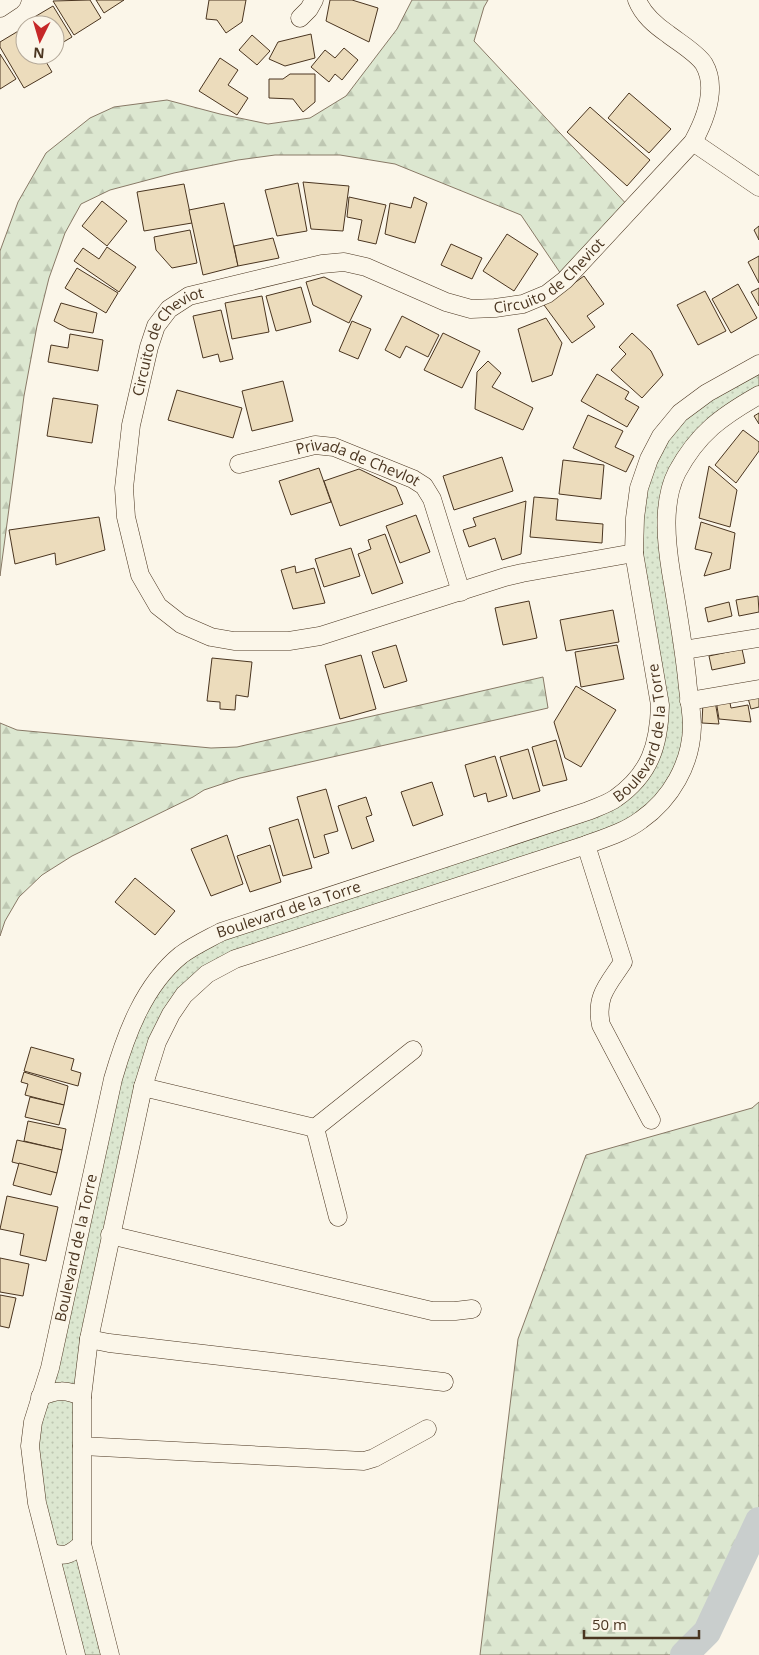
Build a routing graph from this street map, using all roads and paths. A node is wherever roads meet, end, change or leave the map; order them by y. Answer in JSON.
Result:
{"nodes":[{"id":1,"x":12,"y":0,"type":"edge"},
{"id":2,"x":314,"y":0,"type":"edge"},
{"id":3,"x":637,"y":0,"type":"edge"},
{"id":4,"x":0,"y":8,"type":"edge"},
{"id":5,"x":300,"y":18,"type":"dead end"},
{"id":6,"x":693,"y":142,"type":"junction"},
{"id":7,"x":759,"y":187,"type":"edge"},
{"id":8,"x":759,"y":364,"type":"edge"},
{"id":9,"x":759,"y":395,"type":"edge"},
{"id":10,"x":239,"y":464,"type":"dead end"},
{"id":11,"x":634,"y":553,"type":"junction"},
{"id":12,"x":461,"y":592,"type":"junction"},
{"id":13,"x":759,"y":638,"type":"edge"},
{"id":14,"x":684,"y":650,"type":"junction"},
{"id":15,"x":759,"y":689,"type":"edge"},
{"id":16,"x":689,"y":701,"type":"junction"},
{"id":17,"x":586,"y":845,"type":"junction"},
{"id":18,"x":413,"y":1050,"type":"dead end"},
{"id":19,"x":143,"y":1087,"type":"junction"},
{"id":20,"x":651,"y":1120,"type":"dead end"},
{"id":21,"x":315,"y":1128,"type":"junction"},
{"id":22,"x":338,"y":1217,"type":"dead end"},
{"id":23,"x":110,"y":1235,"type":"junction"},
{"id":24,"x":472,"y":1309,"type":"dead end"},
{"id":25,"x":89,"y":1339,"type":"junction"},
{"id":26,"x":444,"y":1382,"type":"dead end"},
{"id":27,"x":40,"y":1397,"type":"junction"},
{"id":28,"x":82,"y":1397,"type":"junction"},
{"id":29,"x":427,"y":1429,"type":"dead end"},
{"id":30,"x":82,"y":1446,"type":"junction"},
{"id":31,"x":82,"y":1544,"type":"junction"},
{"id":32,"x":50,"y":1552,"type":"junction"},
{"id":33,"x":76,"y":1655,"type":"edge"},
{"id":34,"x":110,"y":1655,"type":"edge"}],
"edges":[{"from":1,"to":4,"type":"street"},
{"from":2,"to":5,"type":"street"},
{"from":3,"to":6,"type":"street","name":"Circuito de Cheviot"},
{"from":6,"to":7,"type":"street"},
{"from":6,"to":12,"type":"street","name":"Circuito de Cheviot"},
{"from":8,"to":11,"type":"street","name":"Boulevard de la Torre"},
{"from":9,"to":14,"type":"street","name":"Boulevard de la Torre"},
{"from":10,"to":12,"type":"street","name":"Privada de Chevlot"},
{"from":11,"to":12,"type":"street","name":"Circuito de Cheviot"},
{"from":11,"to":27,"type":"street","name":"Boulevard de la Torre"},
{"from":13,"to":14,"type":"street"},
{"from":14,"to":16,"type":"street","name":"Boulevard de la Torre"},
{"from":15,"to":16,"type":"street"},
{"from":16,"to":17,"type":"street","name":"Boulevard de la Torre"},
{"from":17,"to":19,"type":"street","name":"Boulevard de la Torre"},
{"from":17,"to":20,"type":"street"},
{"from":18,"to":21,"type":"street"},
{"from":19,"to":21,"type":"street"},
{"from":19,"to":23,"type":"street","name":"Boulevard de la Torre"},
{"from":21,"to":22,"type":"street"},
{"from":23,"to":24,"type":"street"},
{"from":23,"to":25,"type":"street","name":"Boulevard de la Torre"},
{"from":25,"to":26,"type":"street"},
{"from":25,"to":28,"type":"street","name":"Boulevard de la Torre"},
{"from":27,"to":28,"type":"street"},
{"from":27,"to":32,"type":"street","name":"Boulevard de la Torre"},
{"from":28,"to":30,"type":"street","name":"Boulevard de la Torre"},
{"from":29,"to":30,"type":"street"},
{"from":30,"to":31,"type":"street","name":"Boulevard de la Torre"},
{"from":31,"to":32,"type":"street"},
{"from":31,"to":34,"type":"street","name":"Boulevard de la Torre"},
{"from":32,"to":33,"type":"street","name":"Boulevard de la Torre"}]}
